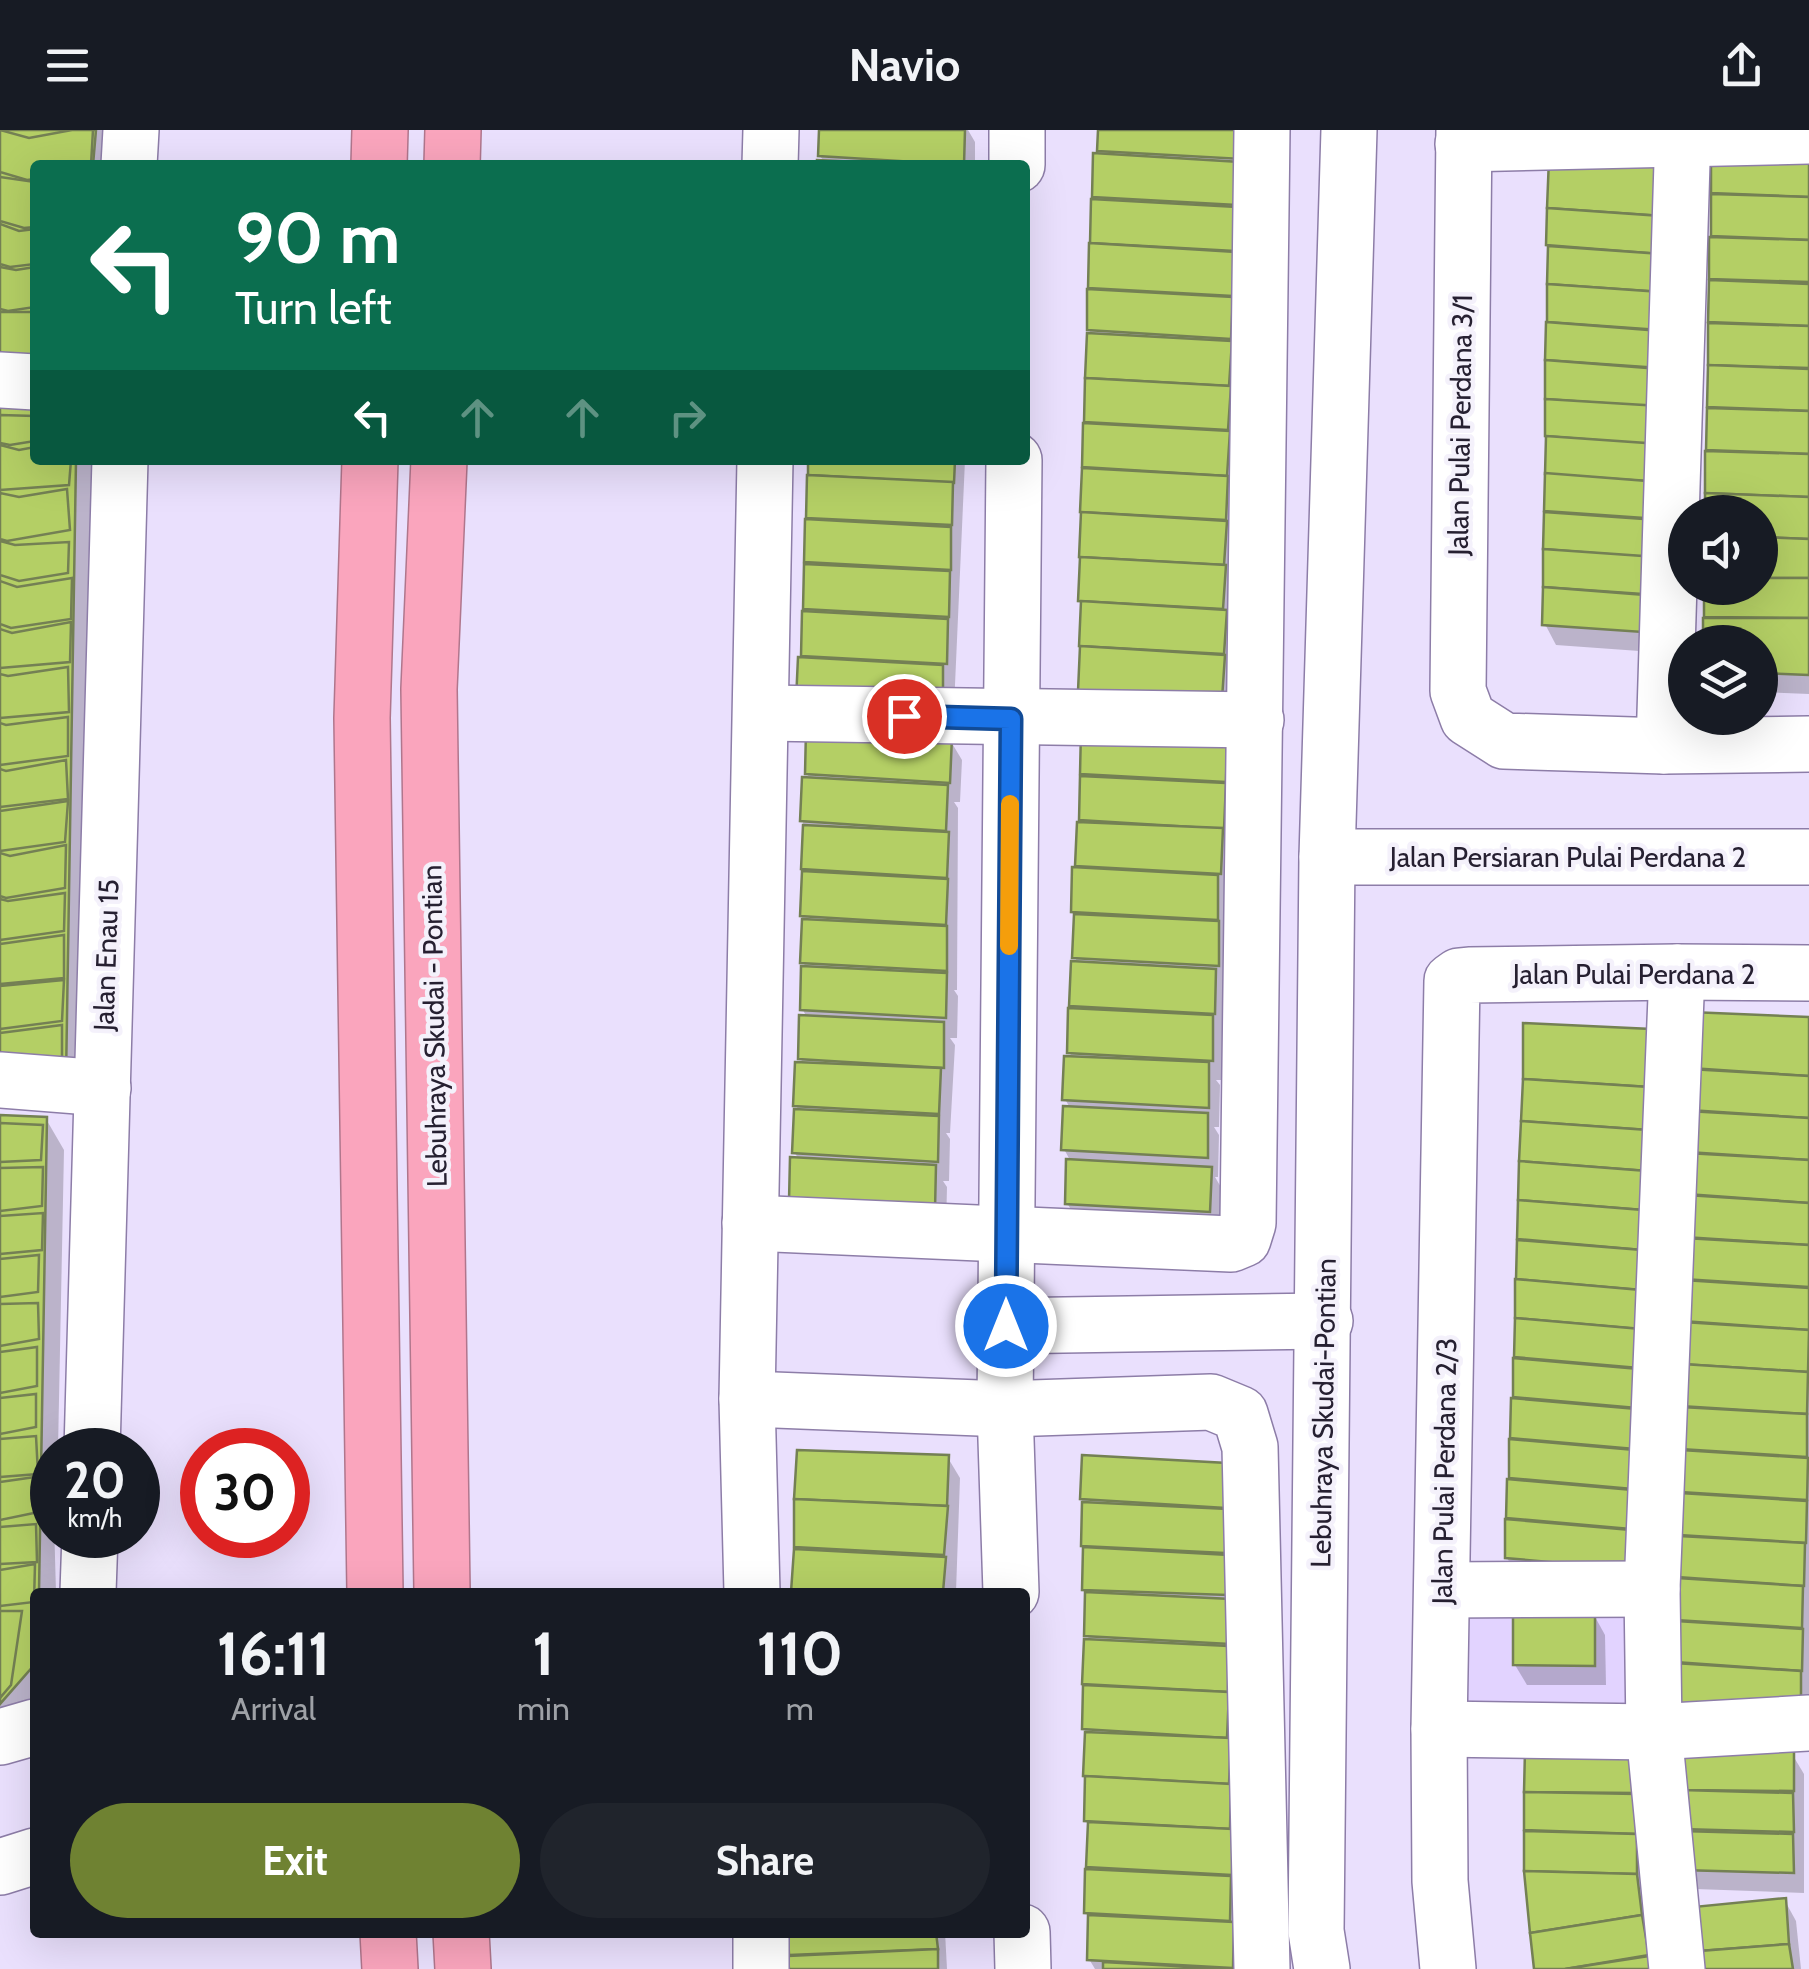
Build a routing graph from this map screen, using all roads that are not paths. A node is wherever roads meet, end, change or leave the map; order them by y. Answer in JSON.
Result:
{"nodes":[{"id":1,"x":131,"y":130,"type":"edge"},
{"id":2,"x":380,"y":130,"type":"edge"},
{"id":3,"x":453,"y":130,"type":"edge"},
{"id":4,"x":771,"y":130,"type":"edge"},
{"id":5,"x":1018,"y":130,"type":"edge"},
{"id":6,"x":1262,"y":130,"type":"edge"},
{"id":7,"x":1349,"y":130,"type":"edge"},
{"id":8,"x":1667,"y":135,"type":"edge"},
{"id":9,"x":1809,"y":136,"type":"edge"},
{"id":10,"x":1463,"y":137,"type":"edge"},
{"id":11,"x":130,"y":160,"type":"edge"},
{"id":12,"x":379,"y":160,"type":"edge"},
{"id":13,"x":452,"y":160,"type":"edge"},
{"id":14,"x":770,"y":160,"type":"edge"},
{"id":15,"x":1017,"y":160,"type":"edge"},
{"id":16,"x":0,"y":380,"type":"edge"},
{"id":17,"x":30,"y":382,"type":"edge"},
{"id":18,"x":120,"y":465,"type":"edge"},
{"id":19,"x":370,"y":465,"type":"edge"},
{"id":20,"x":439,"y":465,"type":"edge"},
{"id":21,"x":765,"y":465,"type":"edge"},
{"id":22,"x":1014,"y":465,"type":"edge"},
{"id":23,"x":761,"y":713,"type":"junction"},
{"id":24,"x":1011,"y":719,"type":"junction"},
{"id":25,"x":1256,"y":720,"type":"junction"},
{"id":26,"x":1809,"y":744,"type":"edge"},
{"id":27,"x":1664,"y":746,"type":"junction"},
{"id":28,"x":1809,"y":856,"type":"edge"},
{"id":29,"x":1327,"y":857,"type":"junction"},
{"id":30,"x":1677,"y":972,"type":"junction"},
{"id":31,"x":1809,"y":974,"type":"edge"},
{"id":32,"x":1460,"y":976,"type":"joint"},
{"id":33,"x":0,"y":1080,"type":"edge"},
{"id":34,"x":103,"y":1088,"type":"junction"},
{"id":35,"x":750,"y":1223,"type":"junction"},
{"id":36,"x":1007,"y":1236,"type":"junction"},
{"id":37,"x":1325,"y":1321,"type":"junction"},
{"id":38,"x":1006,"y":1326,"type":"junction"},
{"id":39,"x":747,"y":1399,"type":"junction"},
{"id":40,"x":1005,"y":1410,"type":"junction"},
{"id":41,"x":93,"y":1428,"type":"edge"},
{"id":42,"x":89,"y":1558,"type":"edge"},
{"id":43,"x":88,"y":1588,"type":"edge"},
{"id":44,"x":375,"y":1588,"type":"edge"},
{"id":45,"x":442,"y":1588,"type":"edge"},
{"id":46,"x":752,"y":1588,"type":"edge"},
{"id":47,"x":1011,"y":1588,"type":"edge"},
{"id":48,"x":1442,"y":1590,"type":"junction"},
{"id":49,"x":1652,"y":1590,"type":"junction"},
{"id":50,"x":1809,"y":1722,"type":"edge"},
{"id":51,"x":30,"y":1729,"type":"edge"},
{"id":52,"x":1439,"y":1729,"type":"junction"},
{"id":53,"x":1654,"y":1732,"type":"junction"},
{"id":54,"x":0,"y":1737,"type":"edge"},
{"id":55,"x":30,"y":1857,"type":"edge"},
{"id":56,"x":0,"y":1866,"type":"edge"},
{"id":57,"x":388,"y":1938,"type":"edge"},
{"id":58,"x":461,"y":1938,"type":"edge"},
{"id":59,"x":760,"y":1938,"type":"edge"},
{"id":60,"x":1022,"y":1938,"type":"edge"},
{"id":61,"x":390,"y":1969,"type":"edge"},
{"id":62,"x":463,"y":1969,"type":"edge"},
{"id":63,"x":762,"y":1969,"type":"edge"},
{"id":64,"x":1023,"y":1969,"type":"edge"},
{"id":65,"x":1262,"y":1969,"type":"edge"},
{"id":66,"x":1322,"y":1969,"type":"edge"},
{"id":67,"x":1448,"y":1969,"type":"edge"},
{"id":68,"x":1677,"y":1969,"type":"edge"}],
"edges":[{"from":1,"to":11,"type":"street"},
{"from":2,"to":12,"type":"highway"},
{"from":3,"to":13,"type":"highway"},
{"from":4,"to":14,"type":"street"},
{"from":5,"to":15,"type":"street"},
{"from":6,"to":25,"type":"street"},
{"from":7,"to":29,"type":"street","name":"Lebuhraya Skudai-Pontian"},
{"from":8,"to":9,"type":"street"},
{"from":8,"to":10,"type":"street"},
{"from":8,"to":27,"type":"street"},
{"from":10,"to":27,"type":"street","name":"Jalan Pulai Perdana 3/1"},
{"from":16,"to":17,"type":"street"},
{"from":18,"to":34,"type":"street","name":"Jalan Enau 15"},
{"from":19,"to":44,"type":"highway"},
{"from":20,"to":45,"type":"highway","name":"Lebuhraya Skudai - Pontian"},
{"from":21,"to":23,"type":"street"},
{"from":22,"to":24,"type":"street"},
{"from":23,"to":24,"type":"street"},
{"from":23,"to":35,"type":"street"},
{"from":24,"to":25,"type":"street"},
{"from":24,"to":36,"type":"street"},
{"from":25,"to":36,"type":"street"},
{"from":26,"to":27,"type":"street"},
{"from":28,"to":29,"type":"street","name":"Jalan Persiaran Pulai Perdana 2"},
{"from":29,"to":37,"type":"street","name":"Lebuhraya Skudai-Pontian"},
{"from":30,"to":31,"type":"street","name":"Jalan Pulai Perdana 2"},
{"from":30,"to":32,"type":"street","name":"Jalan Pulai Perdana 2"},
{"from":30,"to":49,"type":"street"},
{"from":32,"to":48,"type":"street","name":"Jalan Pulai Perdana 2/3"},
{"from":33,"to":34,"type":"street"},
{"from":34,"to":41,"type":"street","name":"Jalan Enau 15"},
{"from":35,"to":36,"type":"street"},
{"from":35,"to":39,"type":"street"},
{"from":36,"to":38,"type":"street"},
{"from":37,"to":38,"type":"street"},
{"from":37,"to":66,"type":"street","name":"Lebuhraya Skudai-Pontian"},
{"from":38,"to":40,"type":"street"},
{"from":39,"to":40,"type":"street"},
{"from":39,"to":46,"type":"street"},
{"from":40,"to":47,"type":"street"},
{"from":40,"to":65,"type":"street"},
{"from":42,"to":43,"type":"street"},
{"from":48,"to":49,"type":"street"},
{"from":48,"to":52,"type":"street","name":"Jalan Pulai Perdana 2/3"},
{"from":49,"to":53,"type":"street"},
{"from":50,"to":53,"type":"street"},
{"from":51,"to":54,"type":"street"},
{"from":52,"to":53,"type":"street"},
{"from":52,"to":67,"type":"street","name":"Jalan Pulai Perdana 2/3"},
{"from":53,"to":68,"type":"street"},
{"from":55,"to":56,"type":"street"},
{"from":57,"to":61,"type":"highway"},
{"from":58,"to":62,"type":"highway"},
{"from":59,"to":63,"type":"street"},
{"from":60,"to":64,"type":"street"}]}
